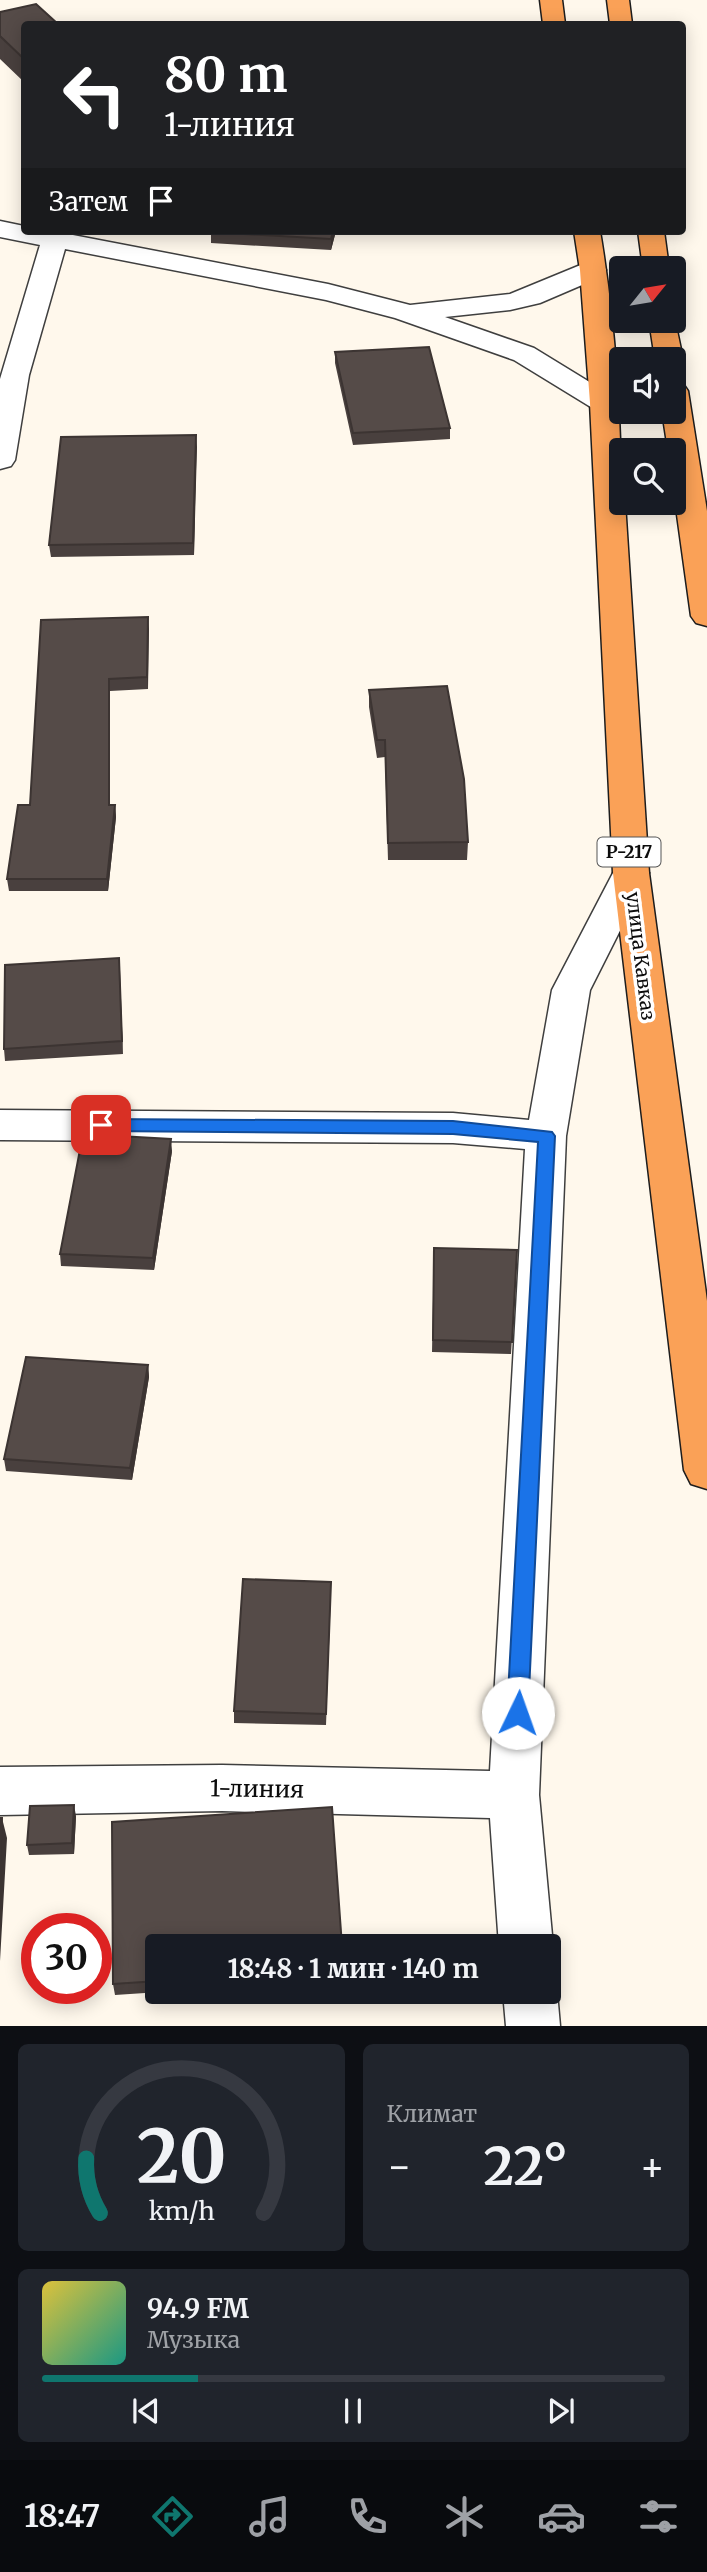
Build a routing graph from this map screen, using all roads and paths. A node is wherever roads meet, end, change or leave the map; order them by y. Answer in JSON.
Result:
{"nodes":[{"id":1,"x":551,"y":0,"type":"edge"},
{"id":2,"x":618,"y":0,"type":"edge"},
{"id":3,"x":554,"y":21,"type":"edge"},
{"id":4,"x":621,"y":21,"type":"edge"},
{"id":5,"x":0,"y":229,"type":"edge"},
{"id":6,"x":21,"y":234,"type":"edge"},
{"id":7,"x":27,"y":235,"type":"edge"},
{"id":8,"x":588,"y":235,"type":"edge"},
{"id":9,"x":651,"y":235,"type":"edge"},
{"id":10,"x":54,"y":241,"type":"junction"},
{"id":11,"x":654,"y":256,"type":"edge"},
{"id":12,"x":593,"y":270,"type":"junction"},
{"id":13,"x":405,"y":312,"type":"junction"},
{"id":14,"x":604,"y":403,"type":"junction"},
{"id":15,"x":679,"y":424,"type":"edge"},
{"id":16,"x":0,"y":460,"type":"edge"},
{"id":17,"x":707,"y":616,"type":"edge"},
{"id":18,"x":631,"y":873,"type":"junction"},
{"id":19,"x":0,"y":1125,"type":"edge"},
{"id":20,"x":546,"y":1136,"type":"junction"},
{"id":21,"x":707,"y":1470,"type":"edge"},
{"id":22,"x":0,"y":1791,"type":"edge"},
{"id":23,"x":514,"y":1795,"type":"junction"},
{"id":24,"x":525,"y":1934,"type":"edge"},
{"id":25,"x":531,"y":2004,"type":"edge"},
{"id":26,"x":533,"y":2026,"type":"edge"}],
"edges":[{"from":1,"to":3,"type":"highway"},
{"from":2,"to":4,"type":"highway"},
{"from":5,"to":6,"type":"street"},
{"from":7,"to":10,"type":"street"},
{"from":8,"to":12,"type":"highway","name":"улица Кавказ","number":"Р-217"},
{"from":9,"to":11,"type":"highway"},
{"from":10,"to":13,"type":"street"},
{"from":10,"to":16,"type":"street"},
{"from":12,"to":13,"type":"street"},
{"from":12,"to":14,"type":"highway","name":"улица Кавказ","number":"Р-217"},
{"from":13,"to":14,"type":"street"},
{"from":14,"to":18,"type":"highway","name":"улица Кавказ","number":"Р-217"},
{"from":15,"to":17,"type":"highway"},
{"from":18,"to":20,"type":"street"},
{"from":18,"to":21,"type":"highway","name":"улица Кавказ","number":"Р-217"},
{"from":19,"to":20,"type":"street"},
{"from":20,"to":23,"type":"street"},
{"from":22,"to":23,"type":"street","name":"1-линия"},
{"from":23,"to":24,"type":"street"},
{"from":25,"to":26,"type":"street"}]}
